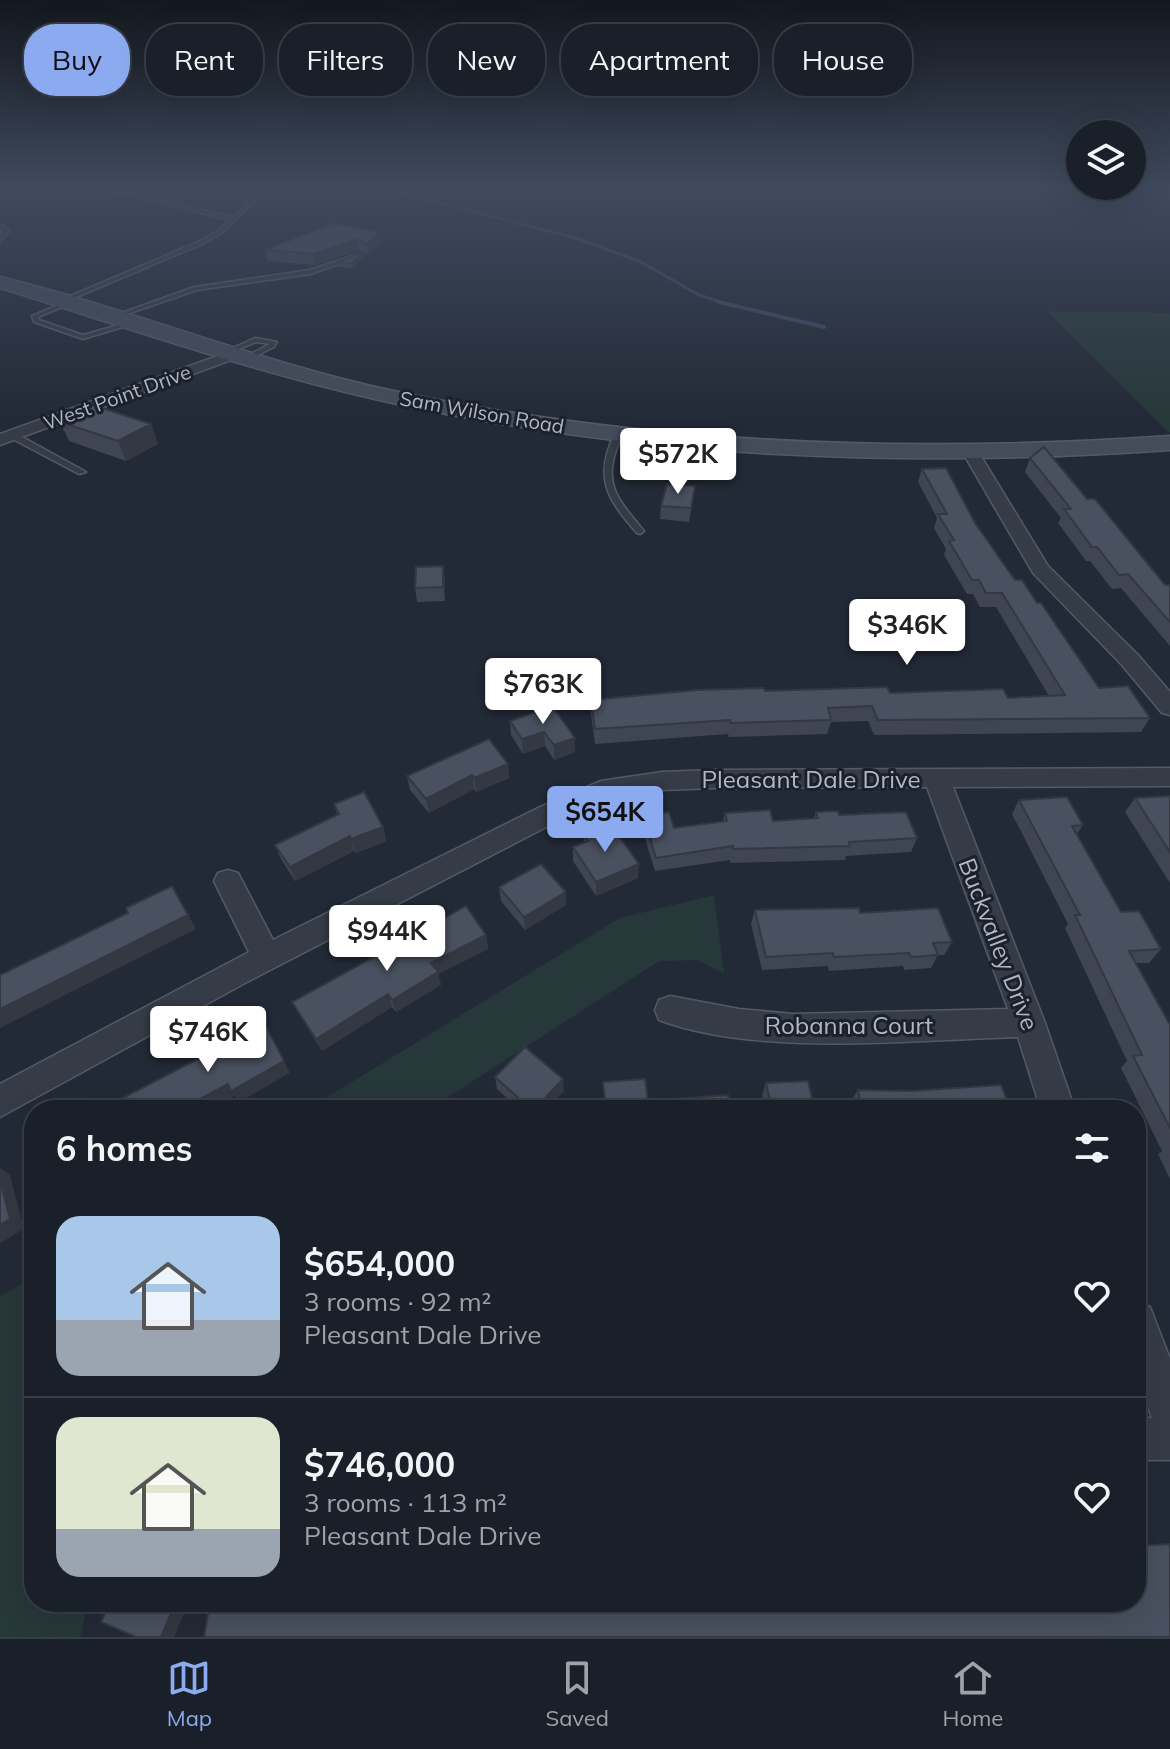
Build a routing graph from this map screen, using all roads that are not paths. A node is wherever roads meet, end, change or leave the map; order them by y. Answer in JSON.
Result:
{"nodes":[{"id":1,"x":153,"y":263,"type":"edge"},
{"id":2,"x":335,"y":263,"type":"edge"},
{"id":3,"x":0,"y":282,"type":"edge"},
{"id":4,"x":65,"y":302,"type":"junction"},
{"id":5,"x":114,"y":317,"type":"junction"},
{"id":6,"x":133,"y":323,"type":"junction"},
{"id":7,"x":236,"y":354,"type":"junction"},
{"id":8,"x":619,"y":433,"type":"junction"},
{"id":9,"x":6,"y":438,"type":"edge"},
{"id":10,"x":1170,"y":443,"type":"edge"},
{"id":11,"x":971,"y":453,"type":"junction"},
{"id":12,"x":82,"y":472,"type":"dead end"},
{"id":13,"x":640,"y":531,"type":"dead end"},
{"id":14,"x":1170,"y":707,"type":"edge"},
{"id":15,"x":1170,"y":777,"type":"edge"},
{"id":16,"x":937,"y":779,"type":"junction"},
{"id":17,"x":228,"y":881,"type":"dead end"},
{"id":18,"x":267,"y":958,"type":"junction"},
{"id":19,"x":670,"y":1010,"type":"dead end"},
{"id":20,"x":1029,"y":1023,"type":"junction"},
{"id":21,"x":1055,"y":1100,"type":"edge"},
{"id":22,"x":0,"y":1101,"type":"edge"},
{"id":23,"x":1146,"y":1348,"type":"edge"},
{"id":24,"x":1170,"y":1412,"type":"edge"},
{"id":25,"x":1146,"y":1439,"type":"edge"},
{"id":26,"x":1170,"y":1439,"type":"edge"}],
"edges":[{"from":1,"to":4,"type":"lane"},
{"from":2,"to":5,"type":"lane"},
{"from":3,"to":4,"type":"street","name":"Sam Wilson Road"},
{"from":4,"to":5,"type":"street","name":"Sam Wilson Road"},
{"from":4,"to":6,"type":"lane"},
{"from":5,"to":6,"type":"street","name":"Sam Wilson Road"},
{"from":6,"to":7,"type":"street","name":"Sam Wilson Road"},
{"from":7,"to":7,"type":"lane"},
{"from":7,"to":8,"type":"street","name":"Sam Wilson Road"},
{"from":7,"to":9,"type":"street","name":"West Point Drive"},
{"from":8,"to":11,"type":"street","name":"Sam Wilson Road"},
{"from":8,"to":13,"type":"lane"},
{"from":9,"to":12,"type":"lane"},
{"from":10,"to":11,"type":"street","name":"Sam Wilson Road"},
{"from":11,"to":14,"type":"street"},
{"from":15,"to":16,"type":"street","name":"Pleasant Dale Drive"},
{"from":16,"to":18,"type":"street","name":"Pleasant Dale Drive"},
{"from":16,"to":20,"type":"street","name":"Buckvalley Drive"},
{"from":17,"to":18,"type":"street"},
{"from":18,"to":22,"type":"street","name":"Pleasant Dale Drive"},
{"from":19,"to":20,"type":"street","name":"Robanna Court"},
{"from":20,"to":21,"type":"street","name":"Buckvalley Drive"},
{"from":23,"to":24,"type":"street"},
{"from":25,"to":26,"type":"street"}]}
